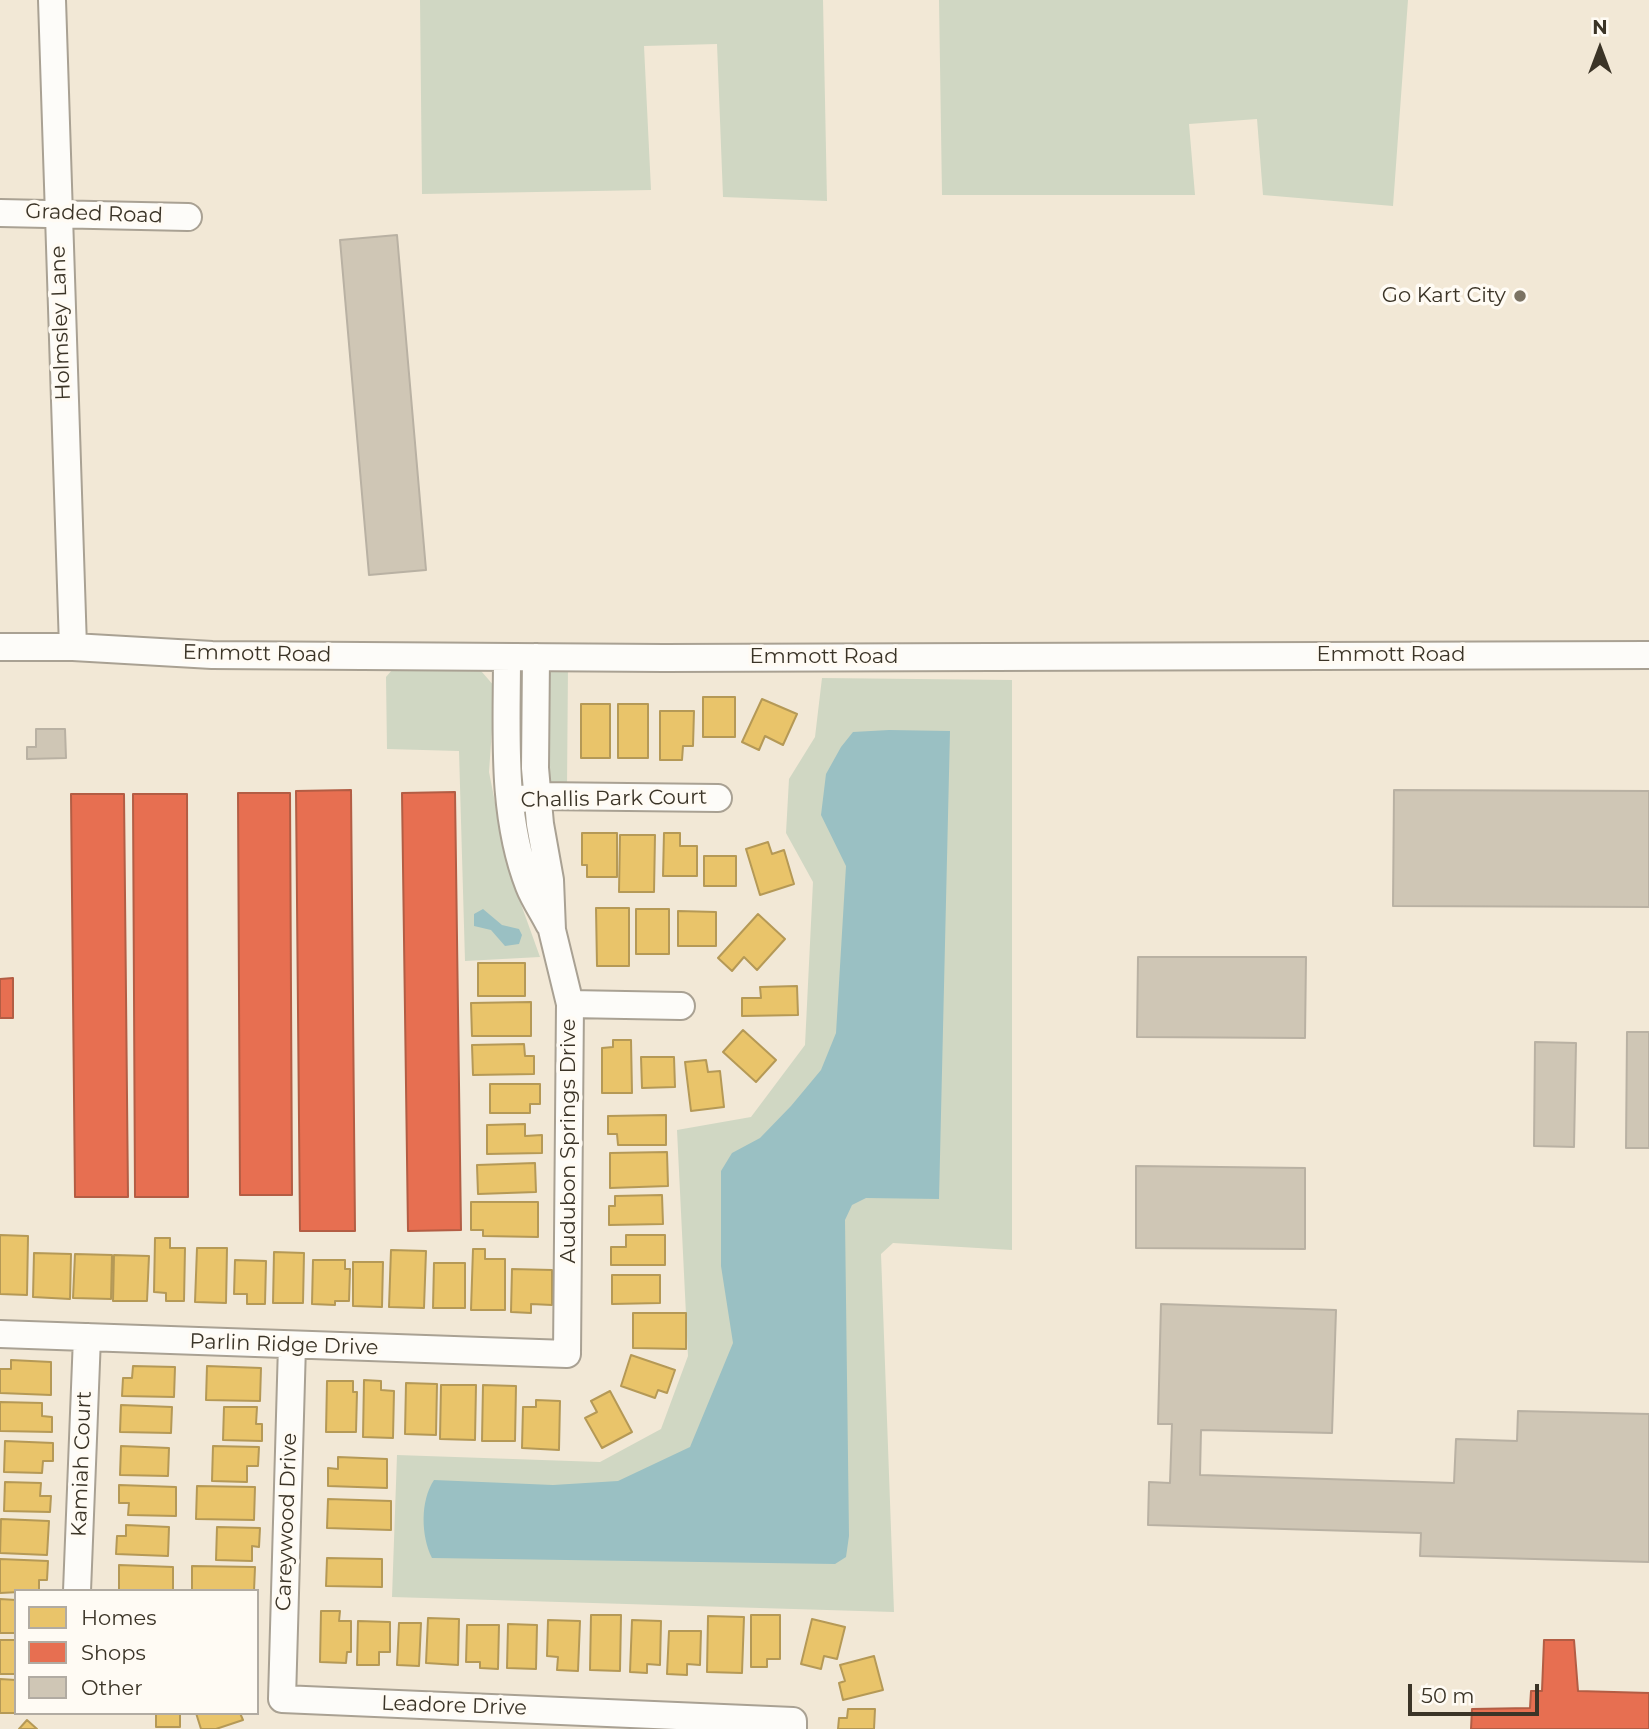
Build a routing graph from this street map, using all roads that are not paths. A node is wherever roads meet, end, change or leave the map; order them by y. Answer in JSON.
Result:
{"nodes":[{"id":1,"x":52,"y":0,"type":"edge"},
{"id":2,"x":57,"y":212,"type":"junction"},
{"id":3,"x":0,"y":213,"type":"edge"},
{"id":4,"x":188,"y":217,"type":"dead end"},
{"id":5,"x":0,"y":647,"type":"edge"},
{"id":6,"x":73,"y":647,"type":"junction"},
{"id":7,"x":1649,"y":655,"type":"edge"},
{"id":8,"x":507,"y":657,"type":"junction"},
{"id":9,"x":536,"y":657,"type":"junction"},
{"id":10,"x":538,"y":796,"type":"junction"},
{"id":11,"x":718,"y":798,"type":"dead end"},
{"id":12,"x":510,"y":801,"type":"junction"},
{"id":13,"x":552,"y":930,"type":"junction"},
{"id":14,"x":570,"y":1004,"type":"junction"},
{"id":15,"x":681,"y":1006,"type":"dead end"},
{"id":16,"x":0,"y":1334,"type":"edge"},
{"id":17,"x":87,"y":1337,"type":"junction"},
{"id":18,"x":292,"y":1345,"type":"junction"},
{"id":19,"x":567,"y":1354,"type":"joint"},
{"id":20,"x":77,"y":1589,"type":"edge"},
{"id":21,"x":282,"y":1699,"type":"joint"},
{"id":22,"x":793,"y":1725,"type":"edge"}],
"edges":[{"from":1,"to":2,"type":"street","name":"Holmsley Lane"},
{"from":2,"to":3,"type":"street","name":"Graded Road"},
{"from":2,"to":4,"type":"street","name":"Graded Road"},
{"from":2,"to":6,"type":"street","name":"Holmsley Lane"},
{"from":5,"to":6,"type":"street","name":"Emmott Road"},
{"from":6,"to":8,"type":"street","name":"Emmott Road"},
{"from":7,"to":9,"type":"street","name":"Emmott Road"},
{"from":8,"to":9,"type":"street","name":"Emmott Road"},
{"from":8,"to":12,"type":"street","name":"Audubon Springs Drive"},
{"from":9,"to":10,"type":"street","name":"Audubon Springs Drive"},
{"from":10,"to":11,"type":"street","name":"Challis Park Court"},
{"from":10,"to":12,"type":"street","name":"Challis Park Court"},
{"from":10,"to":13,"type":"street","name":"Audubon Springs Drive"},
{"from":12,"to":13,"type":"street","name":"Audubon Springs Drive"},
{"from":13,"to":14,"type":"street","name":"Audubon Springs Drive"},
{"from":14,"to":15,"type":"street"},
{"from":14,"to":19,"type":"street","name":"Audubon Springs Drive"},
{"from":16,"to":17,"type":"street","name":"Parlin Ridge Drive"},
{"from":17,"to":18,"type":"street","name":"Parlin Ridge Drive"},
{"from":17,"to":20,"type":"street","name":"Kamiah Court"},
{"from":18,"to":19,"type":"street","name":"Parlin Ridge Drive"},
{"from":18,"to":21,"type":"street","name":"Careywood Drive"},
{"from":21,"to":22,"type":"street","name":"Leadore Drive"}]}
